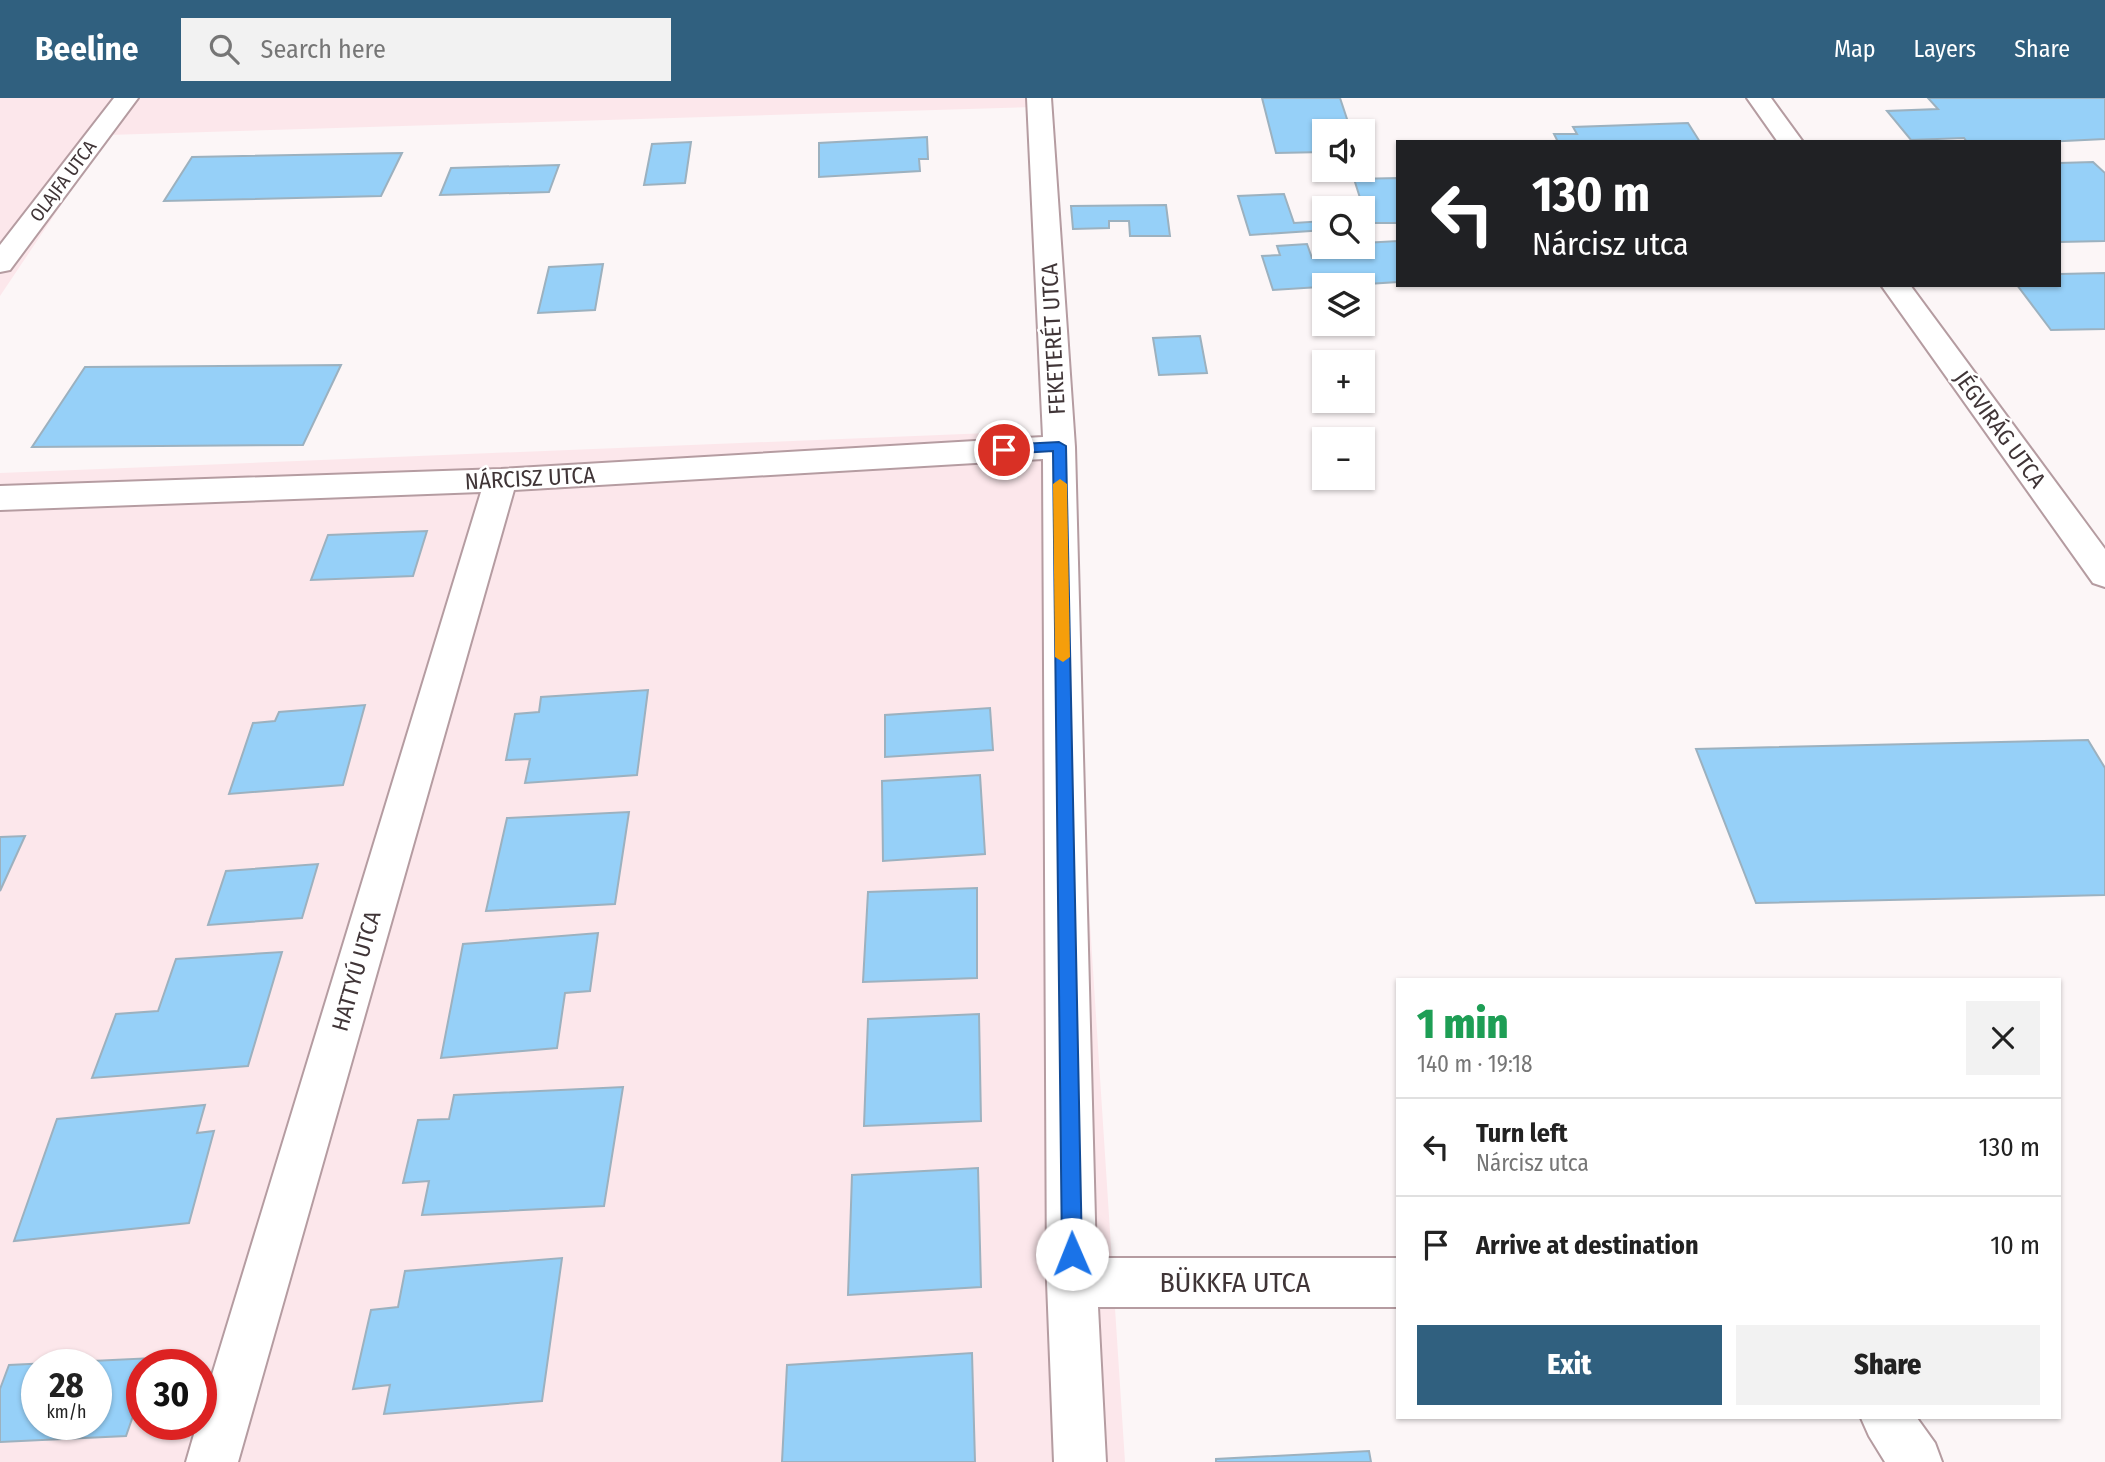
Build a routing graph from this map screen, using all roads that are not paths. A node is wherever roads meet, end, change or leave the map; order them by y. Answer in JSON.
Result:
{"nodes":[{"id":1,"x":125,"y":98,"type":"edge"},
{"id":2,"x":1039,"y":98,"type":"edge"},
{"id":3,"x":1759,"y":98,"type":"edge"},
{"id":4,"x":1790,"y":140,"type":"edge"},
{"id":5,"x":0,"y":264,"type":"edge"},
{"id":6,"x":1896,"y":287,"type":"edge"},
{"id":7,"x":1059,"y":446,"type":"junction"},
{"id":8,"x":501,"y":480,"type":"junction"},
{"id":9,"x":0,"y":498,"type":"edge"},
{"id":10,"x":2105,"y":574,"type":"edge"},
{"id":11,"x":1072,"y":1282,"type":"junction"},
{"id":12,"x":1396,"y":1283,"type":"edge"},
{"id":13,"x":1888,"y":1419,"type":"edge"},
{"id":14,"x":212,"y":1462,"type":"edge"},
{"id":15,"x":1080,"y":1462,"type":"edge"},
{"id":16,"x":1916,"y":1462,"type":"edge"}],
"edges":[{"from":1,"to":5,"type":"street","name":"OLAJFA UTCA"},
{"from":2,"to":7,"type":"street","name":"FEKETERÉT UTCA"},
{"from":3,"to":4,"type":"street"},
{"from":6,"to":10,"type":"street","name":"JÉGVIRÁG UTCA"},
{"from":7,"to":8,"type":"street","name":"NÁRCISZ UTCA"},
{"from":7,"to":11,"type":"street","name":"FEKETERÉT UTCA"},
{"from":8,"to":9,"type":"street","name":"NÁRCISZ UTCA"},
{"from":8,"to":14,"type":"street","name":"HATTYÚ UTCA"},
{"from":11,"to":12,"type":"street","name":"BÜKKFA UTCA"},
{"from":11,"to":15,"type":"street","name":"FEKETERÉT UTCA"},
{"from":13,"to":16,"type":"street"}]}
